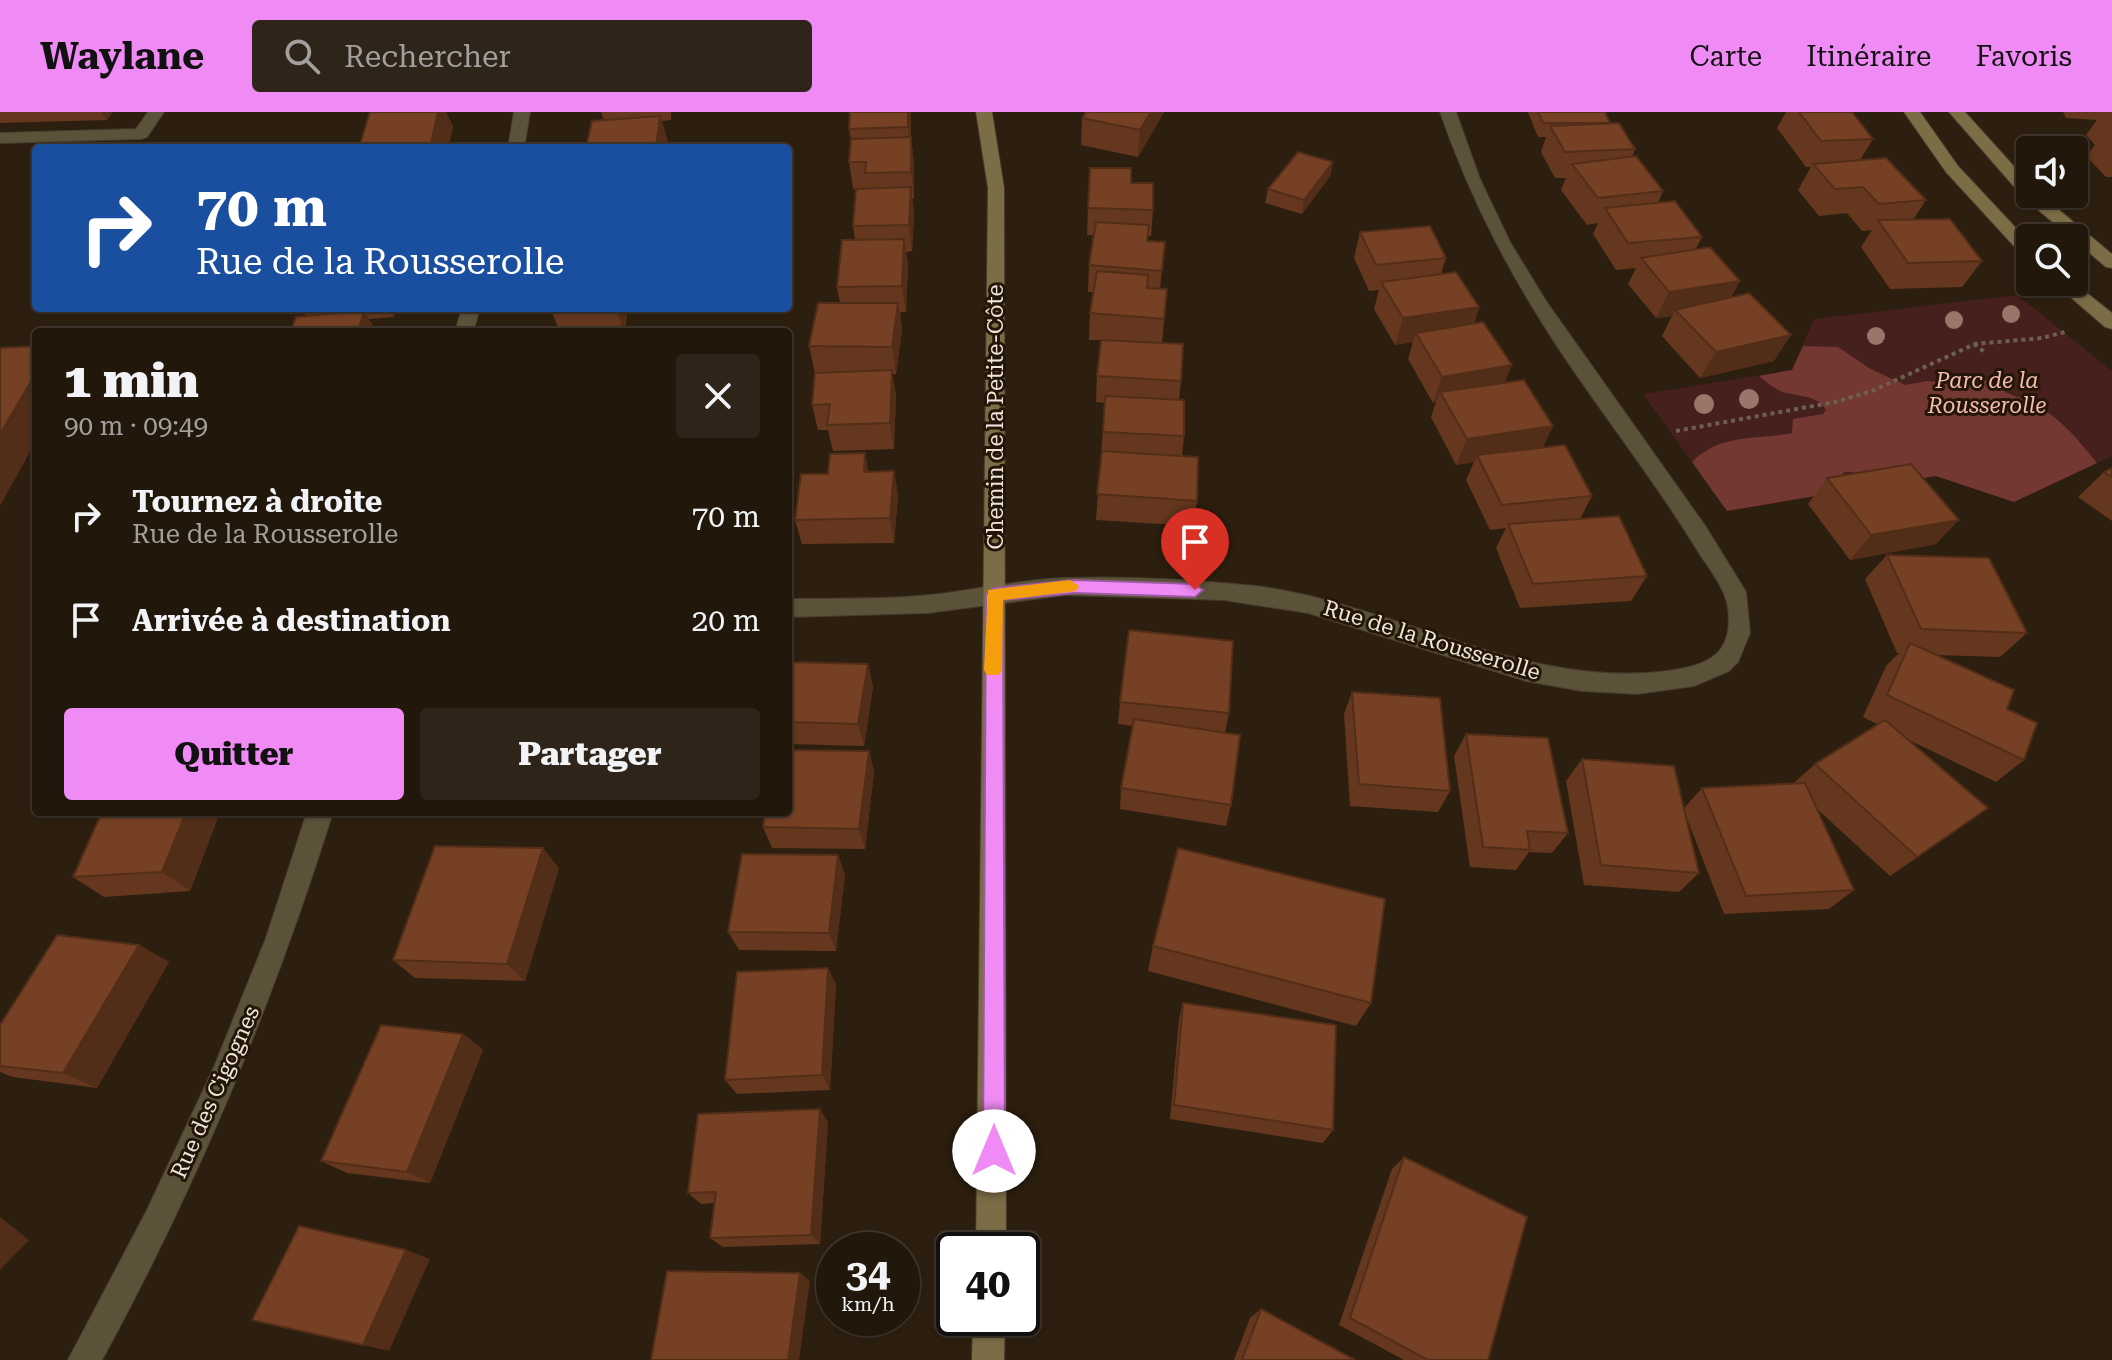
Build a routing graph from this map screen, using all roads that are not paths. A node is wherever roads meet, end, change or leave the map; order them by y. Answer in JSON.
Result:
{"nodes":[{"id":1,"x":156,"y":112,"type":"edge"},
{"id":2,"x":522,"y":112,"type":"edge"},
{"id":3,"x":984,"y":112,"type":"edge"},
{"id":4,"x":1448,"y":112,"type":"edge"},
{"id":5,"x":1912,"y":112,"type":"edge"},
{"id":6,"x":1957,"y":112,"type":"edge"},
{"id":7,"x":0,"y":138,"type":"edge"},
{"id":8,"x":517,"y":144,"type":"edge"},
{"id":9,"x":2016,"y":178,"type":"edge"},
{"id":10,"x":2047,"y":208,"type":"edge"},
{"id":11,"x":2016,"y":238,"type":"edge"},
{"id":12,"x":2112,"y":263,"type":"edge"},
{"id":13,"x":2079,"y":296,"type":"edge"},
{"id":14,"x":2112,"y":323,"type":"edge"},
{"id":15,"x":994,"y":595,"type":"junction"},
{"id":16,"x":792,"y":608,"type":"edge"},
{"id":17,"x":319,"y":816,"type":"edge"},
{"id":18,"x":992,"y":1232,"type":"edge"},
{"id":19,"x":989,"y":1336,"type":"edge"},
{"id":20,"x":84,"y":1360,"type":"edge"},
{"id":21,"x":988,"y":1360,"type":"edge"}],
"edges":[{"from":1,"to":7,"type":"street"},
{"from":2,"to":8,"type":"street"},
{"from":3,"to":15,"type":"street","name":"Chemin de la Petite-Côte"},
{"from":4,"to":15,"type":"street","name":"Rue de la Rousserolle"},
{"from":5,"to":11,"type":"street"},
{"from":6,"to":9,"type":"street"},
{"from":10,"to":12,"type":"street"},
{"from":13,"to":14,"type":"street"},
{"from":15,"to":16,"type":"street","name":"Rue de la Rousserolle"},
{"from":15,"to":18,"type":"street","name":"Chemin de la Petite-Côte"},
{"from":17,"to":20,"type":"street","name":"Rue des Cigognes"},
{"from":19,"to":21,"type":"street"}]}
